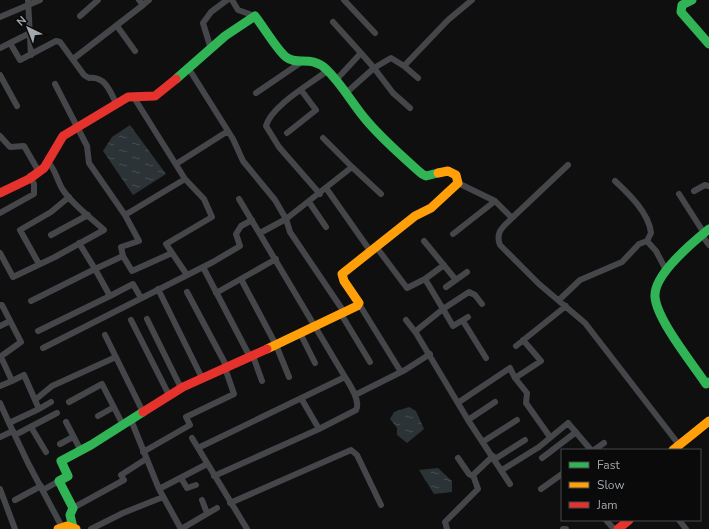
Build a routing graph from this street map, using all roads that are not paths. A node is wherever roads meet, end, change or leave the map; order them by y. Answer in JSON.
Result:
{"nodes":[{"id":1,"x":40,"y":0,"type":"edge"},
{"id":2,"x":98,"y":0,"type":"edge"},
{"id":3,"x":149,"y":0,"type":"edge"},
{"id":4,"x":227,"y":0,"type":"edge"},
{"id":5,"x":232,"y":0,"type":"edge"},
{"id":6,"x":344,"y":0,"type":"edge"},
{"id":7,"x":472,"y":0,"type":"edge"},
{"id":8,"x":692,"y":0,"type":"edge"},
{"id":9,"x":29,"y":2,"type":"edge"},
{"id":10,"x":141,"y":2,"type":"edge"},
{"id":11,"x":681,"y":2,"type":"edge"},
{"id":12,"x":80,"y":16,"type":"dead end"},
{"id":13,"x":255,"y":16,"type":"junction"},
{"id":14,"x":0,"y":17,"type":"edge"},
{"id":15,"x":332,"y":22,"type":"dead end"},
{"id":16,"x":118,"y":26,"type":"junction"},
{"id":17,"x":30,"y":33,"type":"junction"},
{"id":18,"x":375,"y":33,"type":"dead end"},
{"id":19,"x":10,"y":43,"type":"junction"},
{"id":20,"x":709,"y":44,"type":"edge"},
{"id":21,"x":0,"y":48,"type":"edge"},
{"id":22,"x":211,"y":49,"type":"junction"},
{"id":23,"x":135,"y":51,"type":"dead end"},
{"id":24,"x":361,"y":53,"type":"junction"},
{"id":25,"x":31,"y":55,"type":"junction"},
{"id":26,"x":74,"y":59,"type":"junction"},
{"id":27,"x":302,"y":61,"type":"junction"},
{"id":28,"x":404,"y":66,"type":"junction"},
{"id":29,"x":374,"y":68,"type":"junction"},
{"id":30,"x":189,"y":69,"type":"junction"},
{"id":31,"x":327,"y":71,"type":"junction"},
{"id":32,"x":0,"y":76,"type":"edge"},
{"id":33,"x":418,"y":78,"type":"dead end"},
{"id":34,"x":336,"y":80,"type":"junction"},
{"id":35,"x":55,"y":84,"type":"dead end"},
{"id":36,"x":301,"y":90,"type":"junction"},
{"id":37,"x":256,"y":93,"type":"dead end"},
{"id":38,"x":346,"y":93,"type":"junction"},
{"id":39,"x":133,"y":96,"type":"junction"},
{"id":40,"x":116,"y":103,"type":"junction"},
{"id":41,"x":17,"y":106,"type":"dead end"},
{"id":42,"x":410,"y":108,"type":"dead end"},
{"id":43,"x":76,"y":127,"type":"junction"},
{"id":44,"x":228,"y":131,"type":"junction"},
{"id":45,"x":287,"y":133,"type":"dead end"},
{"id":46,"x":0,"y":136,"type":"edge"},
{"id":47,"x":323,"y":138,"type":"dead end"},
{"id":48,"x":48,"y":162,"type":"junction"},
{"id":49,"x":176,"y":164,"type":"junction"},
{"id":50,"x":568,"y":165,"type":"dead end"},
{"id":51,"x":352,"y":167,"type":"junction"},
{"id":52,"x":35,"y":174,"type":"junction"},
{"id":53,"x":185,"y":179,"type":"junction"},
{"id":54,"x":616,"y":181,"type":"dead end"},
{"id":55,"x":458,"y":183,"type":"junction"},
{"id":56,"x":709,"y":186,"type":"edge"},
{"id":57,"x":326,"y":188,"type":"junction"},
{"id":58,"x":694,"y":191,"type":"dead end"},
{"id":59,"x":0,"y":193,"type":"edge"},
{"id":60,"x":320,"y":194,"type":"junction"},
{"id":61,"x":381,"y":194,"type":"dead end"},
{"id":62,"x":679,"y":194,"type":"dead end"},
{"id":63,"x":69,"y":197,"type":"junction"},
{"id":64,"x":240,"y":198,"type":"dead end"},
{"id":65,"x":495,"y":200,"type":"junction"},
{"id":66,"x":309,"y":202,"type":"junction"},
{"id":67,"x":0,"y":213,"type":"edge"},
{"id":68,"x":88,"y":215,"type":"junction"},
{"id":69,"x":124,"y":215,"type":"junction"},
{"id":70,"x":512,"y":218,"type":"junction"},
{"id":71,"x":286,"y":219,"type":"junction"},
{"id":72,"x":252,"y":220,"type":"junction"},
{"id":73,"x":326,"y":227,"type":"dead end"},
{"id":74,"x":706,"y":232,"type":"edge"},
{"id":75,"x":260,"y":233,"type":"junction"},
{"id":76,"x":453,"y":234,"type":"dead end"},
{"id":77,"x":51,"y":235,"type":"dead end"},
{"id":78,"x":424,"y":241,"type":"dead end"},
{"id":79,"x":647,"y":241,"type":"junction"},
{"id":80,"x":79,"y":242,"type":"junction"},
{"id":81,"x":709,"y":245,"type":"edge"},
{"id":82,"x":374,"y":250,"type":"junction"},
{"id":83,"x":0,"y":253,"type":"edge"},
{"id":84,"x":172,"y":253,"type":"junction"},
{"id":85,"x":123,"y":256,"type":"junction"},
{"id":86,"x":276,"y":259,"type":"junction"},
{"id":87,"x":39,"y":264,"type":"junction"},
{"id":88,"x":444,"y":265,"type":"junction"},
{"id":89,"x":203,"y":267,"type":"junction"},
{"id":90,"x":95,"y":269,"type":"junction"},
{"id":91,"x":666,"y":270,"type":"junction"},
{"id":92,"x":468,"y":272,"type":"dead end"},
{"id":93,"x":187,"y":275,"type":"junction"},
{"id":94,"x":241,"y":279,"type":"junction"},
{"id":95,"x":425,"y":280,"type":"junction"},
{"id":96,"x":456,"y":280,"type":"junction"},
{"id":97,"x":446,"y":287,"type":"dead end"},
{"id":98,"x":158,"y":290,"type":"junction"},
{"id":99,"x":187,"y":292,"type":"dead end"},
{"id":100,"x":216,"y":292,"type":"junction"},
{"id":101,"x":110,"y":296,"type":"junction"},
{"id":102,"x":141,"y":298,"type":"junction"},
{"id":103,"x":558,"y":300,"type":"junction"},
{"id":104,"x":31,"y":301,"type":"dead end"},
{"id":105,"x":1,"y":303,"type":"edge"},
{"id":106,"x":358,"y":304,"type":"junction"},
{"id":107,"x":482,"y":304,"type":"dead end"},
{"id":108,"x":566,"y":306,"type":"junction"},
{"id":109,"x":443,"y":309,"type":"junction"},
{"id":110,"x":343,"y":313,"type":"junction"},
{"id":111,"x":147,"y":318,"type":"dead end"},
{"id":112,"x":131,"y":320,"type":"dead end"},
{"id":113,"x":406,"y":320,"type":"dead end"},
{"id":114,"x":10,"y":321,"type":"junction"},
{"id":115,"x":0,"y":326,"type":"edge"},
{"id":116,"x":314,"y":327,"type":"junction"},
{"id":117,"x":38,"y":331,"type":"dead end"},
{"id":118,"x":300,"y":333,"type":"junction"},
{"id":119,"x":416,"y":333,"type":"junction"},
{"id":120,"x":105,"y":334,"type":"dead end"},
{"id":121,"x":523,"y":340,"type":"junction"},
{"id":122,"x":276,"y":345,"type":"junction"},
{"id":123,"x":516,"y":346,"type":"dead end"},
{"id":124,"x":43,"y":348,"type":"dead end"},
{"id":125,"x":430,"y":354,"type":"junction"},
{"id":126,"x":1,"y":357,"type":"edge"},
{"id":127,"x":252,"y":357,"type":"junction"},
{"id":128,"x":116,"y":358,"type":"junction"},
{"id":129,"x":486,"y":358,"type":"dead end"},
{"id":130,"x":370,"y":362,"type":"dead end"},
{"id":131,"x":315,"y":363,"type":"dead end"},
{"id":132,"x":226,"y":368,"type":"junction"},
{"id":133,"x":400,"y":372,"type":"junction"},
{"id":134,"x":290,"y":377,"type":"dead end"},
{"id":135,"x":345,"y":377,"type":"junction"},
{"id":136,"x":202,"y":378,"type":"junction"},
{"id":137,"x":515,"y":378,"type":"junction"},
{"id":138,"x":12,"y":381,"type":"junction"},
{"id":139,"x":262,"y":381,"type":"dead end"},
{"id":140,"x":708,"y":385,"type":"edge"},
{"id":141,"x":0,"y":386,"type":"edge"},
{"id":142,"x":181,"y":388,"type":"junction"},
{"id":143,"x":169,"y":395,"type":"junction"},
{"id":144,"x":354,"y":395,"type":"junction"},
{"id":145,"x":302,"y":398,"type":"junction"},
{"id":146,"x":35,"y":400,"type":"junction"},
{"id":147,"x":51,"y":402,"type":"dead end"},
{"id":148,"x":69,"y":402,"type":"dead end"},
{"id":149,"x":459,"y":402,"type":"junction"},
{"id":150,"x":495,"y":402,"type":"dead end"},
{"id":151,"x":0,"y":403,"type":"edge"},
{"id":152,"x":114,"y":407,"type":"junction"},
{"id":153,"x":39,"y":409,"type":"junction"},
{"id":154,"x":143,"y":412,"type":"junction"},
{"id":155,"x":57,"y":413,"type":"dead end"},
{"id":156,"x":3,"y":416,"type":"edge"},
{"id":157,"x":98,"y":416,"type":"dead end"},
{"id":158,"x":468,"y":420,"type":"junction"},
{"id":159,"x":517,"y":420,"type":"dead end"},
{"id":160,"x":709,"y":421,"type":"edge"},
{"id":161,"x":66,"y":422,"type":"dead end"},
{"id":162,"x":127,"y":422,"type":"junction"},
{"id":163,"x":9,"y":423,"type":"junction"},
{"id":164,"x":31,"y":427,"type":"junction"},
{"id":165,"x":319,"y":429,"type":"junction"},
{"id":166,"x":576,"y":432,"type":"junction"},
{"id":167,"x":14,"y":433,"type":"junction"},
{"id":168,"x":0,"y":437,"type":"edge"},
{"id":169,"x":73,"y":437,"type":"junction"},
{"id":170,"x":550,"y":437,"type":"junction"},
{"id":171,"x":192,"y":438,"type":"dead end"},
{"id":172,"x":526,"y":440,"type":"dead end"},
{"id":173,"x":484,"y":441,"type":"junction"},
{"id":174,"x":604,"y":443,"type":"dead end"},
{"id":175,"x":60,"y":444,"type":"dead end"},
{"id":176,"x":198,"y":448,"type":"junction"},
{"id":177,"x":677,"y":448,"type":"edge"},
{"id":178,"x":590,"y":449,"type":"edge"},
{"id":179,"x":595,"y":449,"type":"edge"},
{"id":180,"x":81,"y":451,"type":"junction"},
{"id":181,"x":46,"y":452,"type":"dead end"},
{"id":182,"x":143,"y":452,"type":"junction"},
{"id":183,"x":458,"y":458,"type":"dead end"},
{"id":184,"x":494,"y":458,"type":"junction"},
{"id":185,"x":542,"y":458,"type":"dead end"},
{"id":186,"x":146,"y":459,"type":"junction"},
{"id":187,"x":207,"y":464,"type":"junction"},
{"id":188,"x":502,"y":470,"type":"junction"},
{"id":189,"x":561,"y":475,"type":"edge"},
{"id":190,"x":214,"y":476,"type":"junction"},
{"id":191,"x":473,"y":476,"type":"junction"},
{"id":192,"x":181,"y":478,"type":"junction"},
{"id":193,"x":59,"y":481,"type":"junction"},
{"id":194,"x":510,"y":484,"type":"dead end"},
{"id":195,"x":196,"y":485,"type":"dead end"},
{"id":196,"x":42,"y":488,"type":"junction"},
{"id":197,"x":0,"y":489,"type":"edge"},
{"id":198,"x":541,"y":489,"type":"dead end"},
{"id":199,"x":159,"y":490,"type":"junction"},
{"id":200,"x":163,"y":497,"type":"junction"},
{"id":201,"x":15,"y":500,"type":"dead end"},
{"id":202,"x":202,"y":500,"type":"dead end"},
{"id":203,"x":230,"y":503,"type":"junction"},
{"id":204,"x":381,"y":505,"type":"dead end"},
{"id":205,"x":73,"y":508,"type":"junction"},
{"id":206,"x":217,"y":508,"type":"dead end"},
{"id":207,"x":208,"y":513,"type":"junction"},
{"id":208,"x":607,"y":521,"type":"edge"},
{"id":209,"x":628,"y":521,"type":"edge"},
{"id":210,"x":680,"y":521,"type":"edge"},
{"id":211,"x":60,"y":528,"type":"edge"},
{"id":212,"x":74,"y":528,"type":"edge"},
{"id":213,"x":15,"y":529,"type":"edge"},
{"id":214,"x":91,"y":529,"type":"edge"},
{"id":215,"x":181,"y":529,"type":"edge"},
{"id":216,"x":247,"y":529,"type":"edge"},
{"id":217,"x":447,"y":529,"type":"edge"},
{"id":218,"x":614,"y":529,"type":"edge"},
{"id":219,"x":618,"y":529,"type":"edge"},
{"id":220,"x":686,"y":529,"type":"edge"}],
"edges":[{"from":1,"to":9,"type":"street"},
{"from":2,"to":12,"type":"street"},
{"from":3,"to":10,"type":"street"},
{"from":4,"to":22,"type":"street"},
{"from":5,"to":13,"type":"street"},
{"from":6,"to":18,"type":"street"},
{"from":7,"to":28,"type":"street"},
{"from":8,"to":11,"type":"street"},
{"from":9,"to":14,"type":"street"},
{"from":9,"to":17,"type":"street"},
{"from":10,"to":16,"type":"street"},
{"from":11,"to":20,"type":"street"},
{"from":13,"to":22,"type":"street"},
{"from":13,"to":27,"type":"street"},
{"from":15,"to":24,"type":"street"},
{"from":16,"to":23,"type":"street"},
{"from":16,"to":26,"type":"street"},
{"from":17,"to":19,"type":"street"},
{"from":17,"to":25,"type":"street"},
{"from":19,"to":21,"type":"street"},
{"from":19,"to":25,"type":"street"},
{"from":22,"to":30,"type":"street"},
{"from":24,"to":29,"type":"street"},
{"from":24,"to":34,"type":"street"},
{"from":25,"to":26,"type":"street"},
{"from":26,"to":40,"type":"street"},
{"from":27,"to":31,"type":"street"},
{"from":27,"to":37,"type":"street"},
{"from":28,"to":29,"type":"street"},
{"from":28,"to":33,"type":"street"},
{"from":29,"to":38,"type":"street"},
{"from":29,"to":42,"type":"street"},
{"from":30,"to":39,"type":"street"},
{"from":30,"to":44,"type":"street"},
{"from":31,"to":34,"type":"street"},
{"from":31,"to":36,"type":"street"},
{"from":32,"to":41,"type":"street"},
{"from":34,"to":38,"type":"street"},
{"from":35,"to":43,"type":"street"},
{"from":36,"to":45,"type":"street"},
{"from":36,"to":60,"type":"street"},
{"from":38,"to":55,"type":"street"},
{"from":39,"to":40,"type":"street"},
{"from":39,"to":49,"type":"street"},
{"from":40,"to":43,"type":"street"},
{"from":43,"to":48,"type":"street"},
{"from":43,"to":69,"type":"street"},
{"from":44,"to":49,"type":"street"},
{"from":44,"to":71,"type":"street"},
{"from":46,"to":52,"type":"street"},
{"from":47,"to":51,"type":"street"},
{"from":48,"to":52,"type":"street"},
{"from":48,"to":63,"type":"street"},
{"from":49,"to":53,"type":"street"},
{"from":50,"to":70,"type":"street"},
{"from":51,"to":57,"type":"street"},
{"from":51,"to":61,"type":"street"},
{"from":52,"to":59,"type":"street"},
{"from":52,"to":67,"type":"street"},
{"from":53,"to":69,"type":"street"},
{"from":53,"to":84,"type":"street"},
{"from":54,"to":79,"type":"street"},
{"from":55,"to":65,"type":"street"},
{"from":55,"to":82,"type":"street"},
{"from":56,"to":58,"type":"street"},
{"from":57,"to":60,"type":"street"},
{"from":57,"to":82,"type":"street"},
{"from":60,"to":66,"type":"street"},
{"from":62,"to":74,"type":"street"},
{"from":63,"to":68,"type":"street"},
{"from":63,"to":87,"type":"street"},
{"from":64,"to":72,"type":"street"},
{"from":65,"to":70,"type":"street"},
{"from":65,"to":76,"type":"street"},
{"from":66,"to":71,"type":"street"},
{"from":66,"to":73,"type":"street"},
{"from":68,"to":77,"type":"street"},
{"from":68,"to":80,"type":"street"},
{"from":69,"to":85,"type":"street"},
{"from":70,"to":103,"type":"street"},
{"from":71,"to":75,"type":"street"},
{"from":71,"to":110,"type":"street"},
{"from":72,"to":75,"type":"street"},
{"from":72,"to":89,"type":"street"},
{"from":74,"to":81,"type":"street"},
{"from":74,"to":91,"type":"street"},
{"from":75,"to":86,"type":"street"},
{"from":78,"to":88,"type":"street"},
{"from":79,"to":91,"type":"street"},
{"from":79,"to":103,"type":"street"},
{"from":80,"to":87,"type":"street"},
{"from":80,"to":90,"type":"street"},
{"from":82,"to":95,"type":"street"},
{"from":82,"to":106,"type":"street"},
{"from":83,"to":87,"type":"street"},
{"from":84,"to":85,"type":"street"},
{"from":84,"to":93,"type":"street"},
{"from":85,"to":90,"type":"street"},
{"from":86,"to":94,"type":"street"},
{"from":86,"to":116,"type":"street"},
{"from":88,"to":95,"type":"street"},
{"from":88,"to":96,"type":"street"},
{"from":89,"to":93,"type":"street"},
{"from":89,"to":100,"type":"street"},
{"from":90,"to":101,"type":"street"},
{"from":90,"to":104,"type":"street"},
{"from":91,"to":140,"type":"street"},
{"from":92,"to":96,"type":"street"},
{"from":93,"to":98,"type":"street"},
{"from":94,"to":100,"type":"street"},
{"from":94,"to":122,"type":"street"},
{"from":95,"to":109,"type":"street"},
{"from":96,"to":97,"type":"street"},
{"from":98,"to":102,"type":"street"},
{"from":98,"to":136,"type":"street"},
{"from":99,"to":132,"type":"street"},
{"from":100,"to":127,"type":"street"},
{"from":101,"to":102,"type":"street"},
{"from":101,"to":117,"type":"street"},
{"from":102,"to":124,"type":"street"},
{"from":103,"to":108,"type":"street"},
{"from":105,"to":114,"type":"street"},
{"from":106,"to":110,"type":"street"},
{"from":106,"to":133,"type":"street"},
{"from":107,"to":109,"type":"street"},
{"from":108,"to":121,"type":"street"},
{"from":108,"to":177,"type":"street"},
{"from":109,"to":119,"type":"street"},
{"from":109,"to":129,"type":"street"},
{"from":110,"to":116,"type":"street"},
{"from":110,"to":130,"type":"street"},
{"from":111,"to":142,"type":"street"},
{"from":112,"to":143,"type":"street"},
{"from":113,"to":119,"type":"street"},
{"from":114,"to":115,"type":"street"},
{"from":114,"to":126,"type":"street"},
{"from":116,"to":118,"type":"street"},
{"from":116,"to":135,"type":"street"},
{"from":118,"to":122,"type":"street"},
{"from":118,"to":131,"type":"street"},
{"from":119,"to":125,"type":"street"},
{"from":120,"to":128,"type":"street"},
{"from":121,"to":123,"type":"street"},
{"from":121,"to":137,"type":"street"},
{"from":122,"to":127,"type":"street"},
{"from":122,"to":134,"type":"street"},
{"from":125,"to":133,"type":"street"},
{"from":125,"to":149,"type":"street"},
{"from":126,"to":138,"type":"street"},
{"from":127,"to":132,"type":"street"},
{"from":127,"to":139,"type":"street"},
{"from":128,"to":146,"type":"street"},
{"from":128,"to":154,"type":"street"},
{"from":132,"to":136,"type":"street"},
{"from":132,"to":182,"type":"street"},
{"from":133,"to":144,"type":"street"},
{"from":135,"to":144,"type":"street"},
{"from":135,"to":145,"type":"street"},
{"from":136,"to":142,"type":"street"},
{"from":137,"to":149,"type":"street"},
{"from":137,"to":170,"type":"street"},
{"from":138,"to":141,"type":"street"},
{"from":138,"to":146,"type":"street"},
{"from":142,"to":143,"type":"street"},
{"from":143,"to":154,"type":"street"},
{"from":144,"to":165,"type":"street"},
{"from":145,"to":165,"type":"street"},
{"from":145,"to":176,"type":"street"},
{"from":146,"to":153,"type":"street"},
{"from":147,"to":153,"type":"street"},
{"from":148,"to":152,"type":"street"},
{"from":149,"to":158,"type":"street"},
{"from":150,"to":158,"type":"street"},
{"from":151,"to":156,"type":"street"},
{"from":152,"to":157,"type":"street"},
{"from":152,"to":162,"type":"street"},
{"from":153,"to":163,"type":"street"},
{"from":154,"to":162,"type":"street"},
{"from":155,"to":164,"type":"street"},
{"from":156,"to":163,"type":"street"},
{"from":158,"to":173,"type":"street"},
{"from":159,"to":173,"type":"street"},
{"from":160,"to":177,"type":"street"},
{"from":161,"to":169,"type":"street"},
{"from":162,"to":180,"type":"street"},
{"from":162,"to":182,"type":"street"},
{"from":163,"to":167,"type":"street"},
{"from":164,"to":167,"type":"street"},
{"from":164,"to":181,"type":"street"},
{"from":165,"to":190,"type":"street"},
{"from":166,"to":170,"type":"street"},
{"from":166,"to":178,"type":"street"},
{"from":166,"to":185,"type":"street"},
{"from":167,"to":168,"type":"street"},
{"from":167,"to":196,"type":"street"},
{"from":169,"to":175,"type":"street"},
{"from":169,"to":180,"type":"street"},
{"from":170,"to":188,"type":"street"},
{"from":171,"to":176,"type":"street"},
{"from":172,"to":184,"type":"street"},
{"from":173,"to":184,"type":"street"},
{"from":174,"to":179,"type":"street"},
{"from":176,"to":187,"type":"street"},
{"from":180,"to":193,"type":"street"},
{"from":182,"to":186,"type":"street"},
{"from":183,"to":191,"type":"street"},
{"from":184,"to":188,"type":"street"},
{"from":184,"to":191,"type":"street"},
{"from":186,"to":199,"type":"street"},
{"from":186,"to":205,"type":"street"},
{"from":187,"to":190,"type":"street"},
{"from":187,"to":192,"type":"street"},
{"from":188,"to":194,"type":"street"},
{"from":189,"to":198,"type":"street"},
{"from":190,"to":203,"type":"street"},
{"from":191,"to":217,"type":"street"},
{"from":192,"to":195,"type":"street"},
{"from":192,"to":199,"type":"street"},
{"from":193,"to":196,"type":"street"},
{"from":193,"to":205,"type":"street"},
{"from":196,"to":201,"type":"street"},
{"from":196,"to":211,"type":"street"},
{"from":197,"to":213,"type":"street"},
{"from":199,"to":200,"type":"street"},
{"from":200,"to":214,"type":"street"},
{"from":200,"to":215,"type":"street"},
{"from":202,"to":207,"type":"street"},
{"from":203,"to":204,"type":"street"},
{"from":203,"to":216,"type":"street"},
{"from":205,"to":212,"type":"street"},
{"from":206,"to":207,"type":"street"},
{"from":207,"to":215,"type":"street"},
{"from":208,"to":218,"type":"street"},
{"from":209,"to":219,"type":"street"},
{"from":210,"to":220,"type":"street"},
{"from":211,"to":212,"type":"street"}]}
